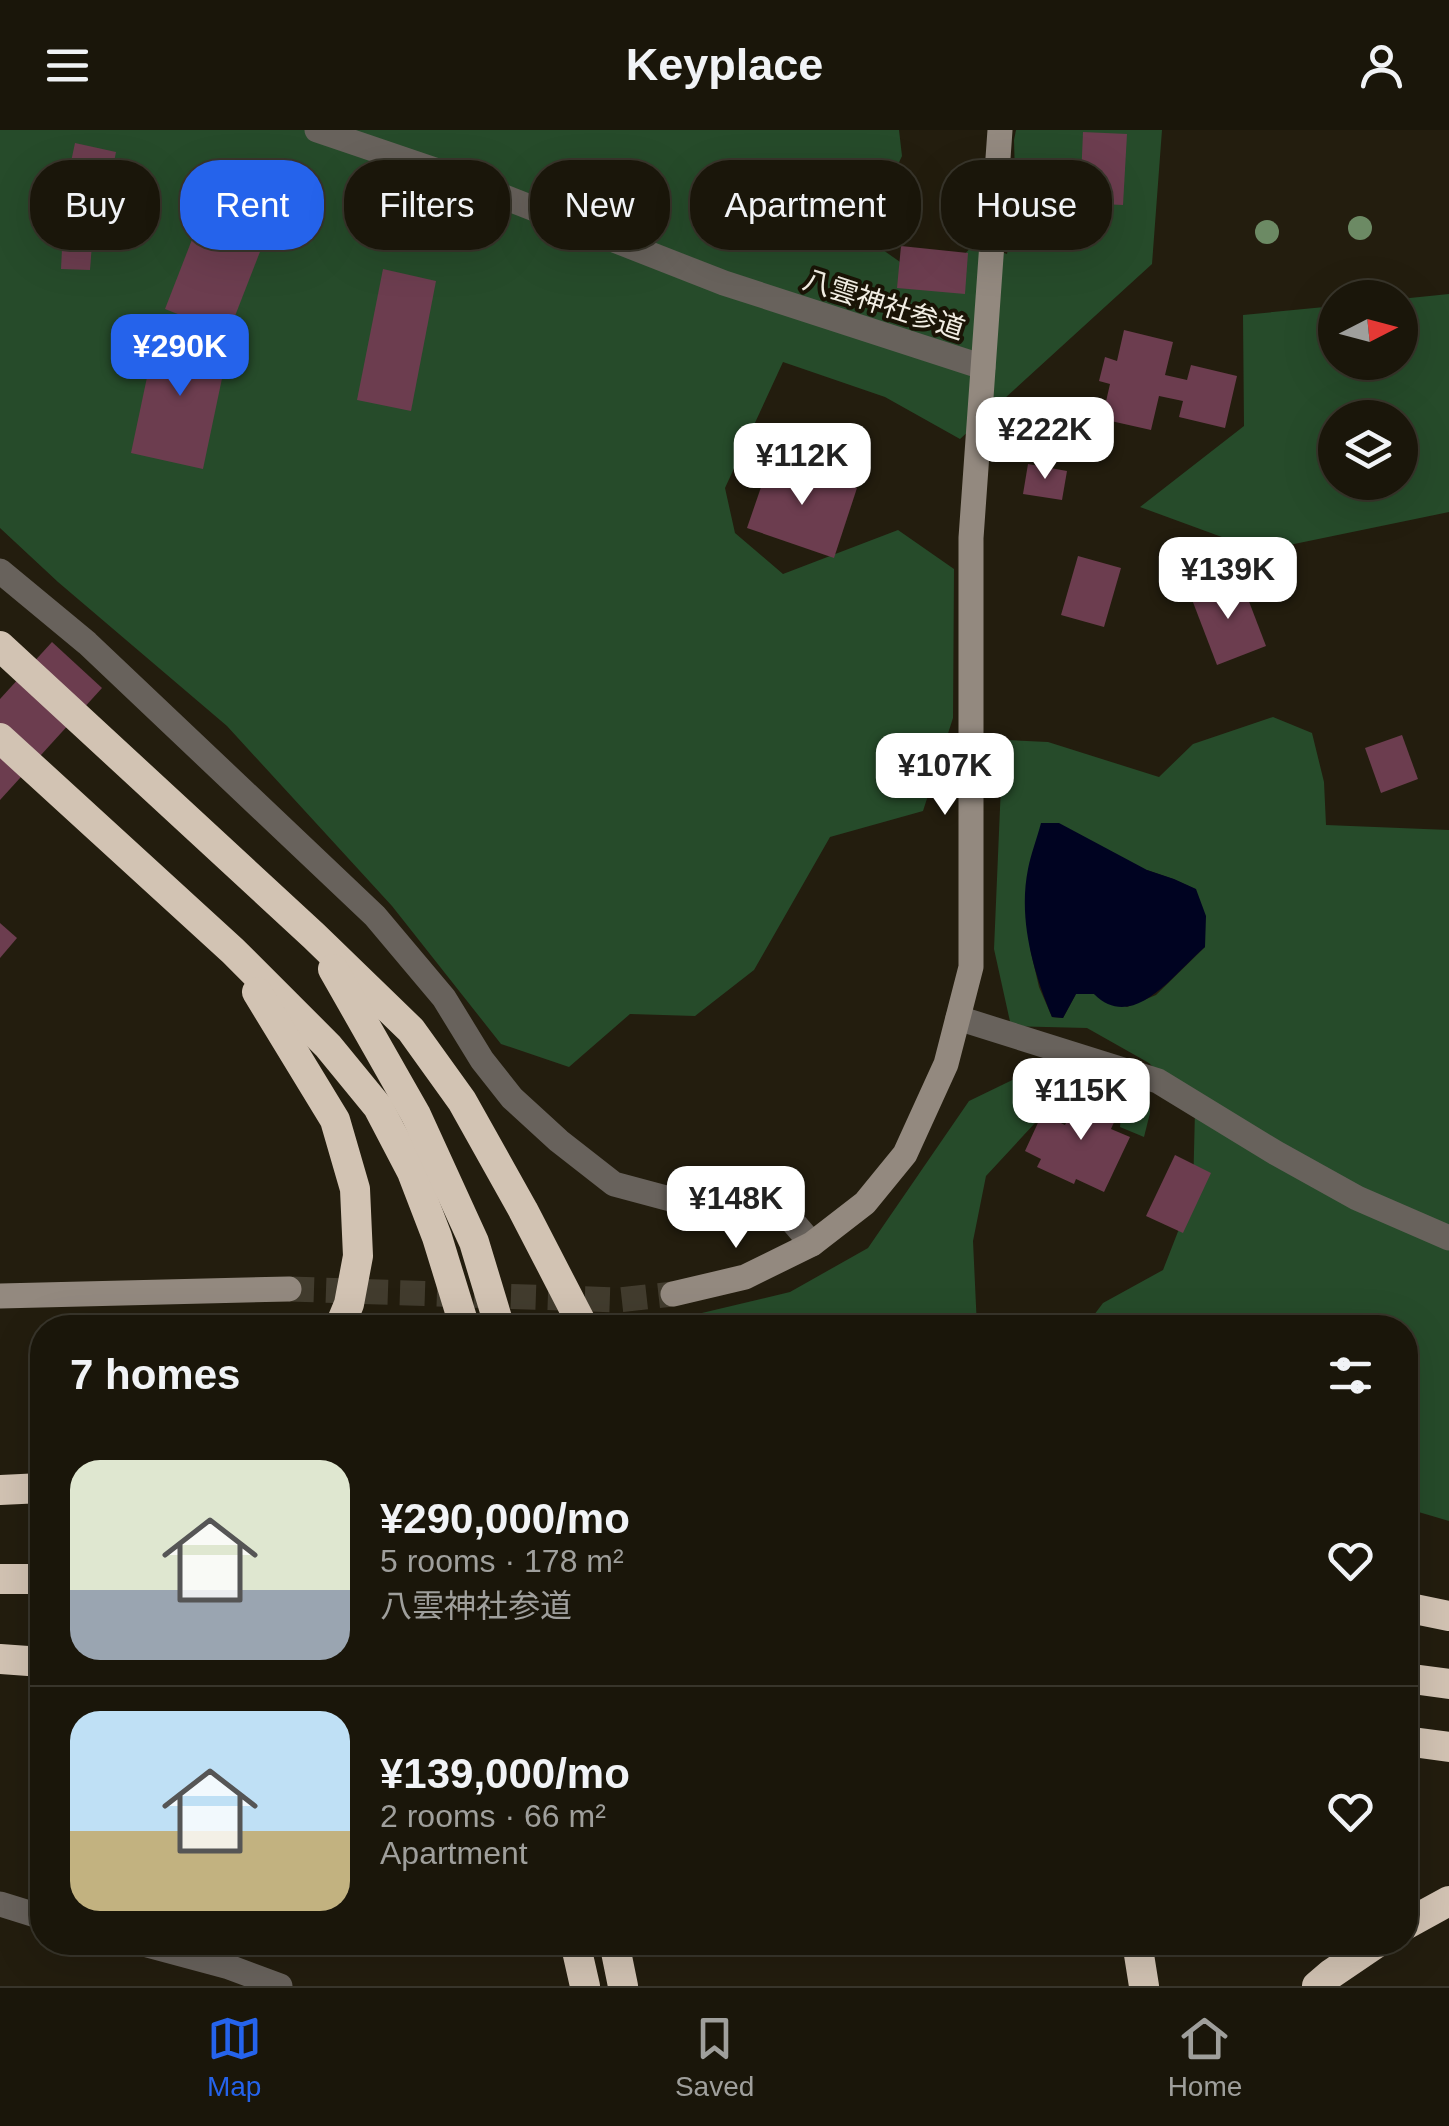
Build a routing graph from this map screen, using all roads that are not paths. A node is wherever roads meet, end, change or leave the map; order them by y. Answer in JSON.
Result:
{"nodes":[{"id":1,"x":318,"y":130,"type":"edge"},
{"id":2,"x":1000,"y":130,"type":"edge"},
{"id":3,"x":983,"y":367,"type":"junction"},
{"id":4,"x":0,"y":571,"type":"edge"},
{"id":5,"x":0,"y":646,"type":"edge"},
{"id":6,"x":0,"y":738,"type":"edge"},
{"id":7,"x":314,"y":936,"type":"junction"},
{"id":8,"x":233,"y":951,"type":"junction"},
{"id":9,"x":958,"y":1018,"type":"junction"},
{"id":10,"x":1449,"y":1238,"type":"edge"},
{"id":11,"x":812,"y":1244,"type":"junction"},
{"id":12,"x":289,"y":1289,"type":"tunnel mouth"},
{"id":13,"x":672,"y":1294,"type":"tunnel mouth"},
{"id":14,"x":0,"y":1296,"type":"edge"},
{"id":15,"x":345,"y":1315,"type":"edge"},
{"id":16,"x":461,"y":1315,"type":"edge"},
{"id":17,"x":496,"y":1315,"type":"edge"},
{"id":18,"x":577,"y":1315,"type":"edge"},
{"id":19,"x":30,"y":1489,"type":"edge"},
{"id":20,"x":0,"y":1490,"type":"edge"},
{"id":21,"x":0,"y":1579,"type":"edge"},
{"id":22,"x":30,"y":1579,"type":"edge"},
{"id":23,"x":1418,"y":1610,"type":"edge"},
{"id":24,"x":1449,"y":1616,"type":"edge"},
{"id":25,"x":0,"y":1646,"type":"edge"},
{"id":26,"x":30,"y":1646,"type":"edge"},
{"id":27,"x":0,"y":1659,"type":"edge"},
{"id":28,"x":30,"y":1661,"type":"edge"},
{"id":29,"x":1418,"y":1680,"type":"edge"},
{"id":30,"x":1449,"y":1684,"type":"edge"},
{"id":31,"x":1418,"y":1742,"type":"edge"},
{"id":32,"x":1449,"y":1747,"type":"edge"},
{"id":33,"x":1449,"y":1901,"type":"edge"},
{"id":34,"x":0,"y":1904,"type":"edge"},
{"id":35,"x":30,"y":1913,"type":"edge"},
{"id":36,"x":1418,"y":1917,"type":"edge"},
{"id":37,"x":184,"y":1955,"type":"edge"},
{"id":38,"x":578,"y":1955,"type":"edge"},
{"id":39,"x":617,"y":1955,"type":"edge"},
{"id":40,"x":1138,"y":1955,"type":"edge"},
{"id":41,"x":1359,"y":1955,"type":"edge"},
{"id":42,"x":280,"y":1986,"type":"edge"},
{"id":43,"x":585,"y":1986,"type":"edge"},
{"id":44,"x":623,"y":1986,"type":"edge"},
{"id":45,"x":1144,"y":1986,"type":"edge"},
{"id":46,"x":1318,"y":1986,"type":"edge"}],
"edges":[{"from":1,"to":3,"type":"street","name":"八雲神社参道"},
{"from":2,"to":3,"type":"street"},
{"from":3,"to":9,"type":"street"},
{"from":4,"to":11,"type":"street"},
{"from":5,"to":7,"type":"highway"},
{"from":6,"to":8,"type":"highway"},
{"from":7,"to":17,"type":"highway"},
{"from":7,"to":18,"type":"highway"},
{"from":8,"to":15,"type":"highway"},
{"from":8,"to":16,"type":"highway"},
{"from":9,"to":10,"type":"street"},
{"from":9,"to":11,"type":"street"},
{"from":11,"to":13,"type":"street"},
{"from":12,"to":14,"type":"street"},
{"from":19,"to":20,"type":"highway"},
{"from":21,"to":22,"type":"highway"},
{"from":23,"to":24,"type":"highway"},
{"from":25,"to":26,"type":"highway"},
{"from":27,"to":28,"type":"highway"},
{"from":29,"to":30,"type":"highway"},
{"from":31,"to":32,"type":"highway"},
{"from":33,"to":36,"type":"highway"},
{"from":34,"to":35,"type":"street"},
{"from":37,"to":42,"type":"street"},
{"from":38,"to":43,"type":"highway"},
{"from":39,"to":44,"type":"highway"},
{"from":40,"to":45,"type":"highway"},
{"from":41,"to":46,"type":"highway"}]}
